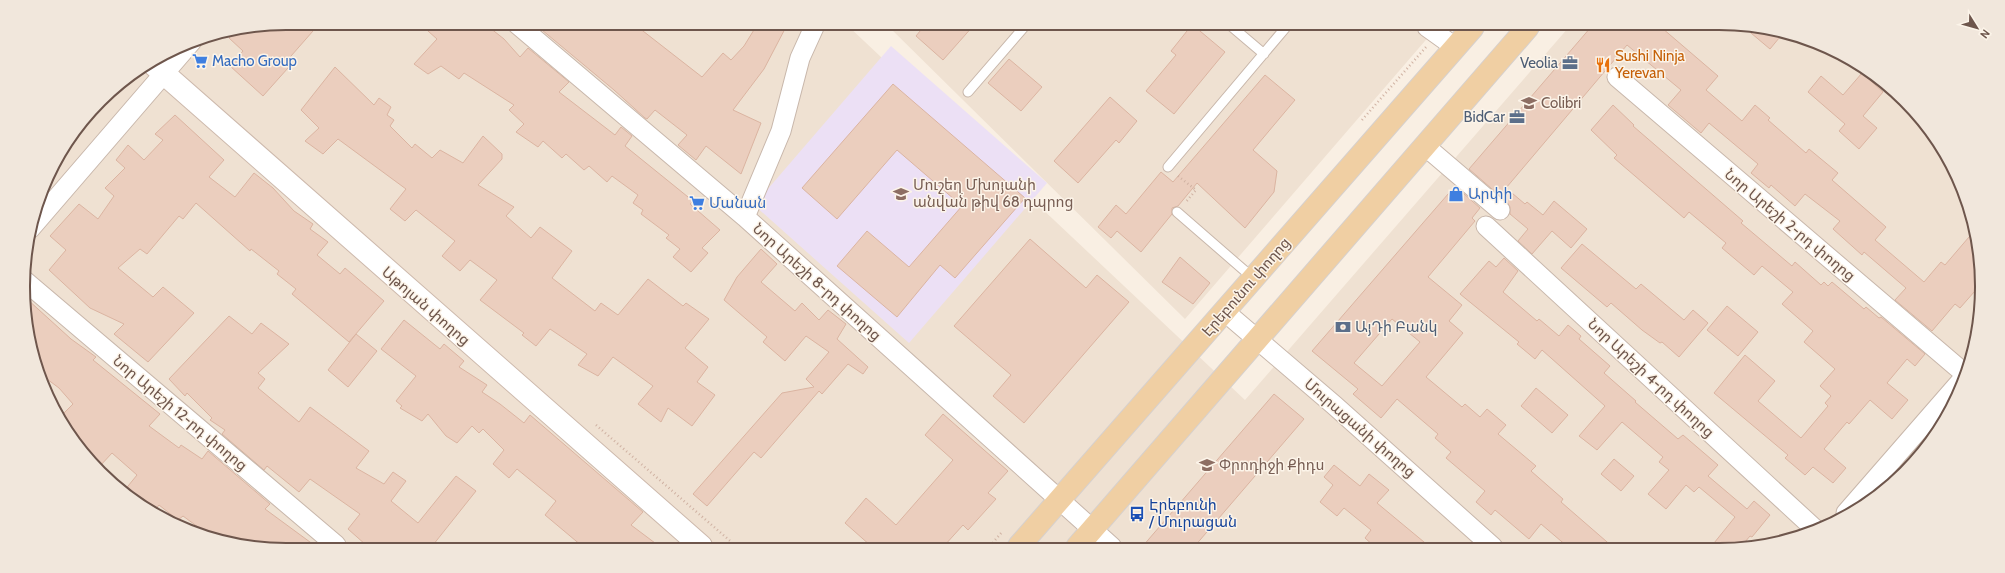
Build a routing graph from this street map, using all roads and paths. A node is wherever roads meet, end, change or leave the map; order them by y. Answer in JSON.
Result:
{"nodes":[{"id":1,"x":524,"y":30,"type":"edge"},
{"id":2,"x":813,"y":30,"type":"edge"},
{"id":3,"x":1022,"y":30,"type":"edge"},
{"id":4,"x":1236,"y":30,"type":"edge"},
{"id":5,"x":1284,"y":30,"type":"edge"},
{"id":6,"x":1431,"y":30,"type":"edge"},
{"id":7,"x":1470,"y":30,"type":"edge"},
{"id":8,"x":1525,"y":30,"type":"edge"},
{"id":9,"x":1455,"y":47,"type":"junction"},
{"id":10,"x":1264,"y":54,"type":"junction"},
{"id":11,"x":174,"y":55,"type":"edge"},
{"id":12,"x":159,"y":68,"type":"edge"},
{"id":13,"x":1617,"y":77,"type":"dead end"},
{"id":14,"x":968,"y":92,"type":"dead end"},
{"id":15,"x":1424,"y":146,"type":"junction"},
{"id":16,"x":1168,"y":167,"type":"joint"},
{"id":17,"x":1500,"y":210,"type":"dead end"},
{"id":18,"x":1177,"y":212,"type":"joint"},
{"id":19,"x":40,"y":216,"type":"edge"},
{"id":20,"x":745,"y":217,"type":"junction"},
{"id":21,"x":1486,"y":226,"type":"dead end"},
{"id":22,"x":1254,"y":278,"type":"junction"},
{"id":23,"x":30,"y":285,"type":"edge"},
{"id":24,"x":1224,"y":311,"type":"junction"},
{"id":25,"x":1257,"y":340,"type":"junction"},
{"id":26,"x":1961,"y":370,"type":"edge"},
{"id":27,"x":1954,"y":389,"type":"edge"},
{"id":28,"x":1060,"y":500,"type":"junction"},
{"id":29,"x":1853,"y":505,"type":"edge"},
{"id":30,"x":1811,"y":525,"type":"edge"},
{"id":31,"x":1092,"y":529,"type":"junction"},
{"id":32,"x":334,"y":543,"type":"edge"},
{"id":33,"x":698,"y":543,"type":"edge"},
{"id":34,"x":1022,"y":543,"type":"edge"},
{"id":35,"x":1080,"y":543,"type":"edge"},
{"id":36,"x":1108,"y":543,"type":"edge"},
{"id":37,"x":1489,"y":543,"type":"edge"}],
"edges":[{"from":1,"to":20,"type":"street","name":"Նոր Արեշի 8-րդ փողոց"},
{"from":2,"to":20,"type":"street"},
{"from":3,"to":14,"type":"lane"},
{"from":4,"to":10,"type":"lane"},
{"from":5,"to":10,"type":"lane"},
{"from":6,"to":9,"type":"street"},
{"from":7,"to":9,"type":"main road","name":"Էրեբունու փողոց"},
{"from":8,"to":15,"type":"main road"},
{"from":9,"to":22,"type":"main road","name":"Էրեբունու փողոց"},
{"from":10,"to":16,"type":"lane"},
{"from":11,"to":12,"type":"street"},
{"from":12,"to":19,"type":"street"},
{"from":12,"to":33,"type":"main road","name":"Աթոյան փողոց"},
{"from":13,"to":26,"type":"street","name":"Նոր Արեշի 2-րդ փողոց"},
{"from":15,"to":17,"type":"street"},
{"from":15,"to":25,"type":"main road"},
{"from":16,"to":18,"type":"path"},
{"from":18,"to":22,"type":"lane"},
{"from":20,"to":28,"type":"street","name":"Նոր Արեշի 8-րդ փողոց"},
{"from":21,"to":30,"type":"street","name":"Նոր Արեշի 4-րդ փողոց"},
{"from":22,"to":24,"type":"main road","name":"Էրեբունու փողոց"},
{"from":23,"to":32,"type":"street","name":"Նոր Արեշի 12-րդ փողոց"},
{"from":24,"to":25,"type":"street","name":"Մուրացանի փողոց"},
{"from":24,"to":28,"type":"main road","name":"Էրեբունու փողոց"},
{"from":25,"to":31,"type":"main road"},
{"from":25,"to":37,"type":"street","name":"Մուրացանի փողոց"},
{"from":27,"to":29,"type":"street"},
{"from":28,"to":31,"type":"street","name":"Նոր Արեշի 8-րդ փողոց"},
{"from":28,"to":34,"type":"main road","name":"Էրեբունու փողոց"},
{"from":31,"to":35,"type":"main road"},
{"from":31,"to":36,"type":"street","name":"Նոր Արեշի 8-րդ փողոց"}]}
